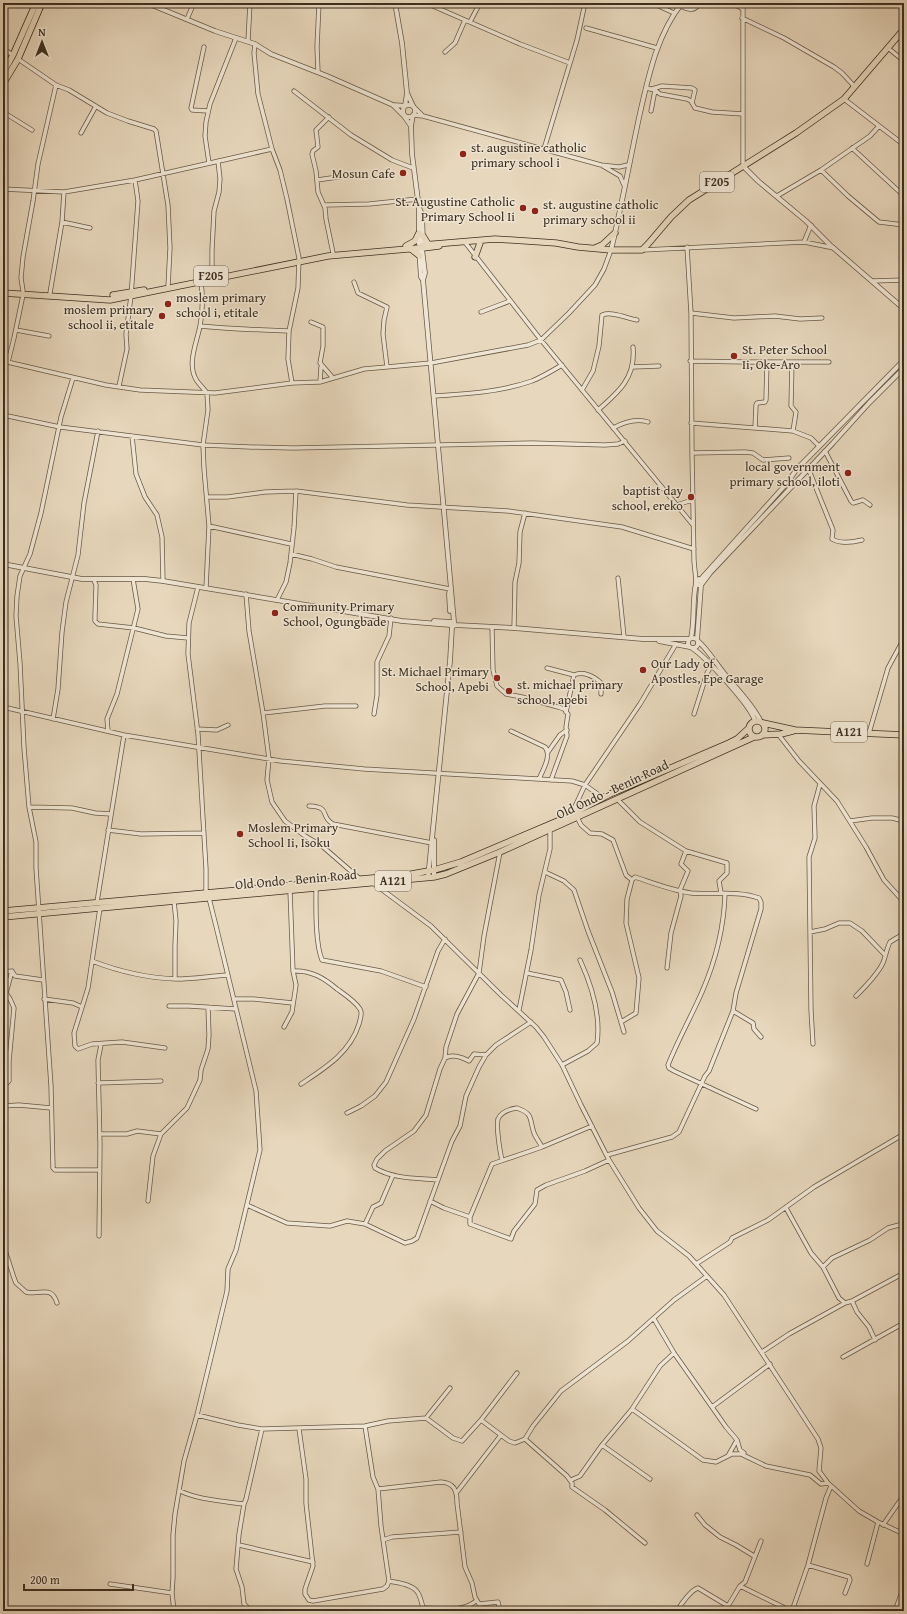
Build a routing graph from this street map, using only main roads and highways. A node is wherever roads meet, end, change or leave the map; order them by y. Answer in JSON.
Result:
{"nodes":[{"id":1,"x":36,"y":3,"type":"edge"},
{"id":2,"x":42,"y":3,"type":"edge"},
{"id":3,"x":904,"y":29,"type":"edge"},
{"id":4,"x":3,"y":73,"type":"edge"},
{"id":5,"x":3,"y":84,"type":"edge"},
{"id":6,"x":615,"y":233,"type":"road end"},
{"id":7,"x":501,"y":240,"type":"junction"},
{"id":8,"x":465,"y":242,"type":"junction"},
{"id":9,"x":480,"y":243,"type":"junction"},
{"id":10,"x":422,"y":246,"type":"junction"},
{"id":11,"x":408,"y":247,"type":"junction"},
{"id":12,"x":592,"y":248,"type":"junction"},
{"id":13,"x":420,"y":256,"type":"road end"},
{"id":14,"x":475,"y":257,"type":"road end"},
{"id":15,"x":299,"y":260,"type":"junction"},
{"id":16,"x":3,"y":290,"type":"edge"},
{"id":17,"x":3,"y":293,"type":"edge"},
{"id":18,"x":23,"y":293,"type":"junction"},
{"id":19,"x":131,"y":294,"type":"junction"},
{"id":20,"x":762,"y":723,"type":"junction"},
{"id":21,"x":749,"y":728,"type":"junction"},
{"id":22,"x":795,"y":730,"type":"junction"},
{"id":23,"x":762,"y":735,"type":"junction"},
{"id":24,"x":904,"y":735,"type":"edge"},
{"id":25,"x":754,"y":737,"type":"junction"},
{"id":26,"x":575,"y":813,"type":"junction"},
{"id":27,"x":370,"y":880,"type":"junction"},
{"id":28,"x":207,"y":895,"type":"junction"},
{"id":29,"x":3,"y":911,"type":"edge"},
{"id":30,"x":3,"y":917,"type":"edge"}],
"edges":[{"from":1,"to":4,"type":"main road"},
{"from":2,"to":5,"type":"main road"},
{"from":3,"to":12,"type":"main road","number":"F205"},
{"from":6,"to":12,"type":"main road"},
{"from":7,"to":8,"type":"main road","number":"F205"},
{"from":7,"to":9,"type":"main road","number":"F205"},
{"from":7,"to":12,"type":"main road","number":"F205"},
{"from":8,"to":9,"type":"main road","number":"F205"},
{"from":8,"to":10,"type":"main road","number":"F205"},
{"from":9,"to":14,"type":"main road"},
{"from":10,"to":11,"type":"main road","number":"F205"},
{"from":10,"to":11,"type":"main road"},
{"from":11,"to":13,"type":"main road"},
{"from":11,"to":15,"type":"main road","number":"F205"},
{"from":11,"to":15,"type":"main road","number":"F205"},
{"from":15,"to":19,"type":"main road","number":"F205"},
{"from":15,"to":19,"type":"main road","number":"F205"},
{"from":16,"to":18,"type":"main road","number":"F205"},
{"from":17,"to":18,"type":"main road","number":"F205"},
{"from":18,"to":19,"type":"main road","number":"F205"},
{"from":18,"to":19,"type":"main road","number":"F205"},
{"from":20,"to":21,"type":"main road","name":"Old Ondo - Benin Road"},
{"from":20,"to":22,"type":"main road","name":"Old Ondo - Benin Road","number":"A121"},
{"from":20,"to":23,"type":"main road"},
{"from":21,"to":25,"type":"main road"},
{"from":21,"to":26,"type":"main road","name":"Old Ondo - Benin Road","number":"A121"},
{"from":22,"to":23,"type":"main road","name":"Old Ondo - Benin Road","number":"A121"},
{"from":22,"to":24,"type":"main road","name":"Old Ondo - Benin Road","number":"A121"},
{"from":23,"to":25,"type":"main road","name":"Old Ondo - Benin Road"},
{"from":25,"to":26,"type":"main road","name":"Old Ondo - Benin Road","number":"A121"},
{"from":26,"to":27,"type":"main road","name":"Old Ondo - Benin Road","number":"A121"},
{"from":26,"to":27,"type":"main road","name":"Old Ondo - Benin Road","number":"A121"},
{"from":27,"to":28,"type":"main road","name":"Old Ondo - Benin Road","number":"A121"},
{"from":27,"to":28,"type":"main road","name":"Old Ondo - Benin Road","number":"A121"},
{"from":28,"to":29,"type":"main road","name":"Old Ondo - Benin Road","number":"A121"},
{"from":28,"to":30,"type":"main road","name":"Old Ondo - Benin Road","number":"A121"}]}
